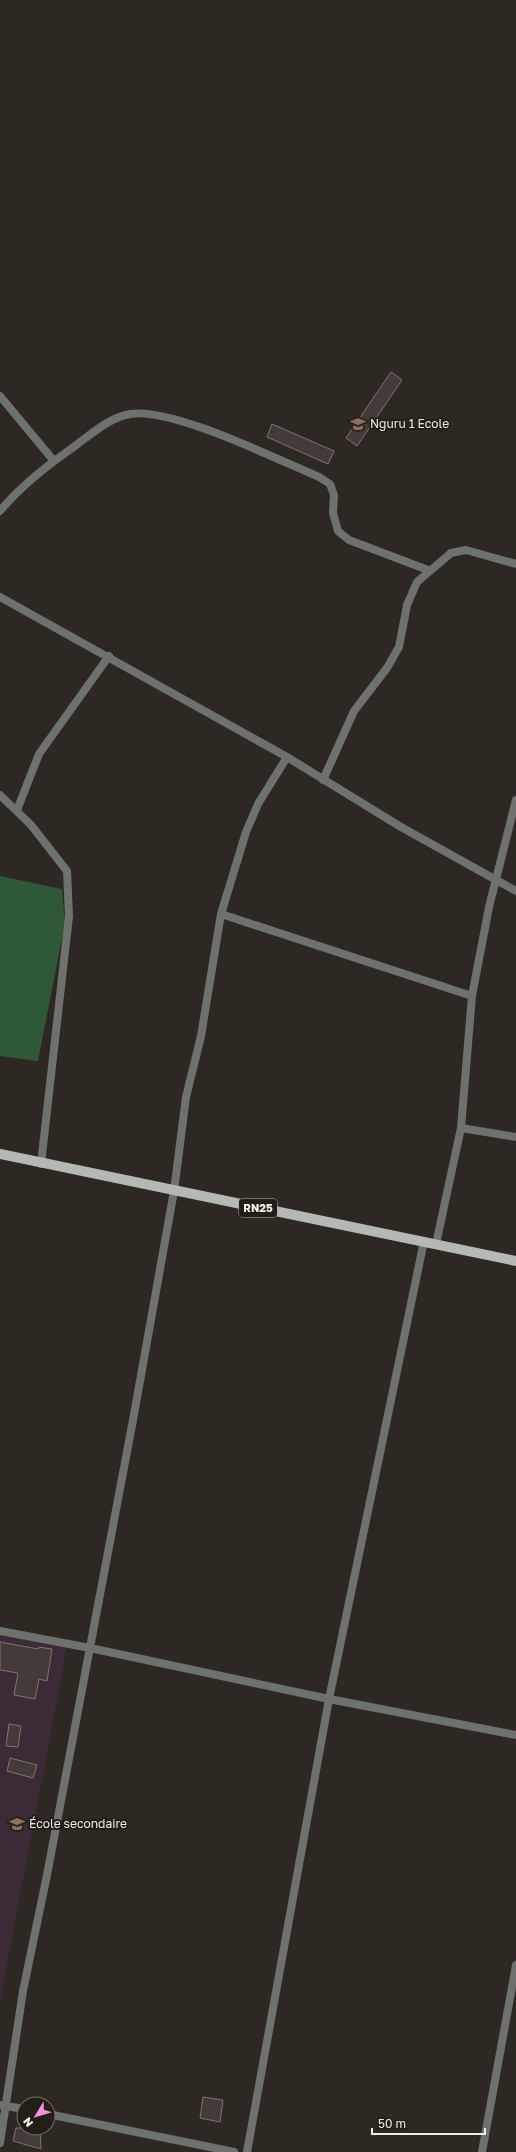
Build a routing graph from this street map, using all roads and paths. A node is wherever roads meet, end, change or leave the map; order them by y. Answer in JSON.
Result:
{"nodes":[{"id":1,"x":0,"y":396,"type":"edge"},
{"id":2,"x":54,"y":462,"type":"junction"},
{"id":3,"x":0,"y":511,"type":"edge"},
{"id":4,"x":516,"y":564,"type":"edge"},
{"id":5,"x":428,"y":570,"type":"junction"},
{"id":6,"x":0,"y":597,"type":"edge"},
{"id":7,"x":109,"y":656,"type":"junction"},
{"id":8,"x":287,"y":757,"type":"junction"},
{"id":9,"x":323,"y":780,"type":"junction"},
{"id":10,"x":0,"y":795,"type":"edge"},
{"id":11,"x":516,"y":800,"type":"edge"},
{"id":12,"x":17,"y":810,"type":"junction"},
{"id":13,"x":496,"y":880,"type":"junction"},
{"id":14,"x":516,"y":891,"type":"edge"},
{"id":15,"x":221,"y":914,"type":"junction"},
{"id":16,"x":472,"y":996,"type":"junction"},
{"id":17,"x":461,"y":1128,"type":"junction"},
{"id":18,"x":516,"y":1137,"type":"edge"},
{"id":19,"x":0,"y":1154,"type":"edge"},
{"id":20,"x":41,"y":1164,"type":"junction"},
{"id":21,"x":174,"y":1191,"type":"junction"},
{"id":22,"x":424,"y":1242,"type":"junction"},
{"id":23,"x":436,"y":1244,"type":"junction"},
{"id":24,"x":516,"y":1261,"type":"edge"},
{"id":25,"x":0,"y":1631,"type":"edge"},
{"id":26,"x":90,"y":1648,"type":"junction"},
{"id":27,"x":329,"y":1699,"type":"junction"},
{"id":28,"x":516,"y":1735,"type":"edge"},
{"id":29,"x":516,"y":1965,"type":"edge"},
{"id":30,"x":3,"y":2105,"type":"edge"},
{"id":31,"x":16,"y":2107,"type":"edge"},
{"id":32,"x":56,"y":2116,"type":"edge"},
{"id":33,"x":0,"y":2143,"type":"edge"},
{"id":34,"x":234,"y":2152,"type":"edge"},
{"id":35,"x":247,"y":2152,"type":"edge"},
{"id":36,"x":482,"y":2152,"type":"edge"}],
"edges":[{"from":1,"to":2,"type":"street"},
{"from":2,"to":3,"type":"street"},
{"from":2,"to":5,"type":"street"},
{"from":4,"to":5,"type":"street"},
{"from":5,"to":9,"type":"street"},
{"from":6,"to":7,"type":"street"},
{"from":7,"to":8,"type":"street"},
{"from":7,"to":12,"type":"street"},
{"from":8,"to":9,"type":"street"},
{"from":8,"to":15,"type":"street"},
{"from":9,"to":13,"type":"street"},
{"from":10,"to":12,"type":"street"},
{"from":11,"to":13,"type":"street"},
{"from":12,"to":20,"type":"street"},
{"from":13,"to":14,"type":"street"},
{"from":13,"to":16,"type":"street"},
{"from":15,"to":16,"type":"street"},
{"from":15,"to":21,"type":"street"},
{"from":16,"to":17,"type":"street"},
{"from":17,"to":18,"type":"street"},
{"from":17,"to":23,"type":"street"},
{"from":19,"to":20,"type":"main road","number":"RN25"},
{"from":20,"to":21,"type":"main road","number":"RN25"},
{"from":21,"to":22,"type":"main road","number":"RN25"},
{"from":21,"to":26,"type":"street"},
{"from":22,"to":23,"type":"main road","number":"RN25"},
{"from":22,"to":27,"type":"street"},
{"from":23,"to":24,"type":"main road","number":"RN25"},
{"from":25,"to":26,"type":"street"},
{"from":26,"to":27,"type":"street"},
{"from":26,"to":30,"type":"street"},
{"from":27,"to":28,"type":"street"},
{"from":27,"to":35,"type":"street"},
{"from":29,"to":36,"type":"street"},
{"from":30,"to":31,"type":"street"},
{"from":30,"to":33,"type":"street"},
{"from":32,"to":34,"type":"street"}]}
